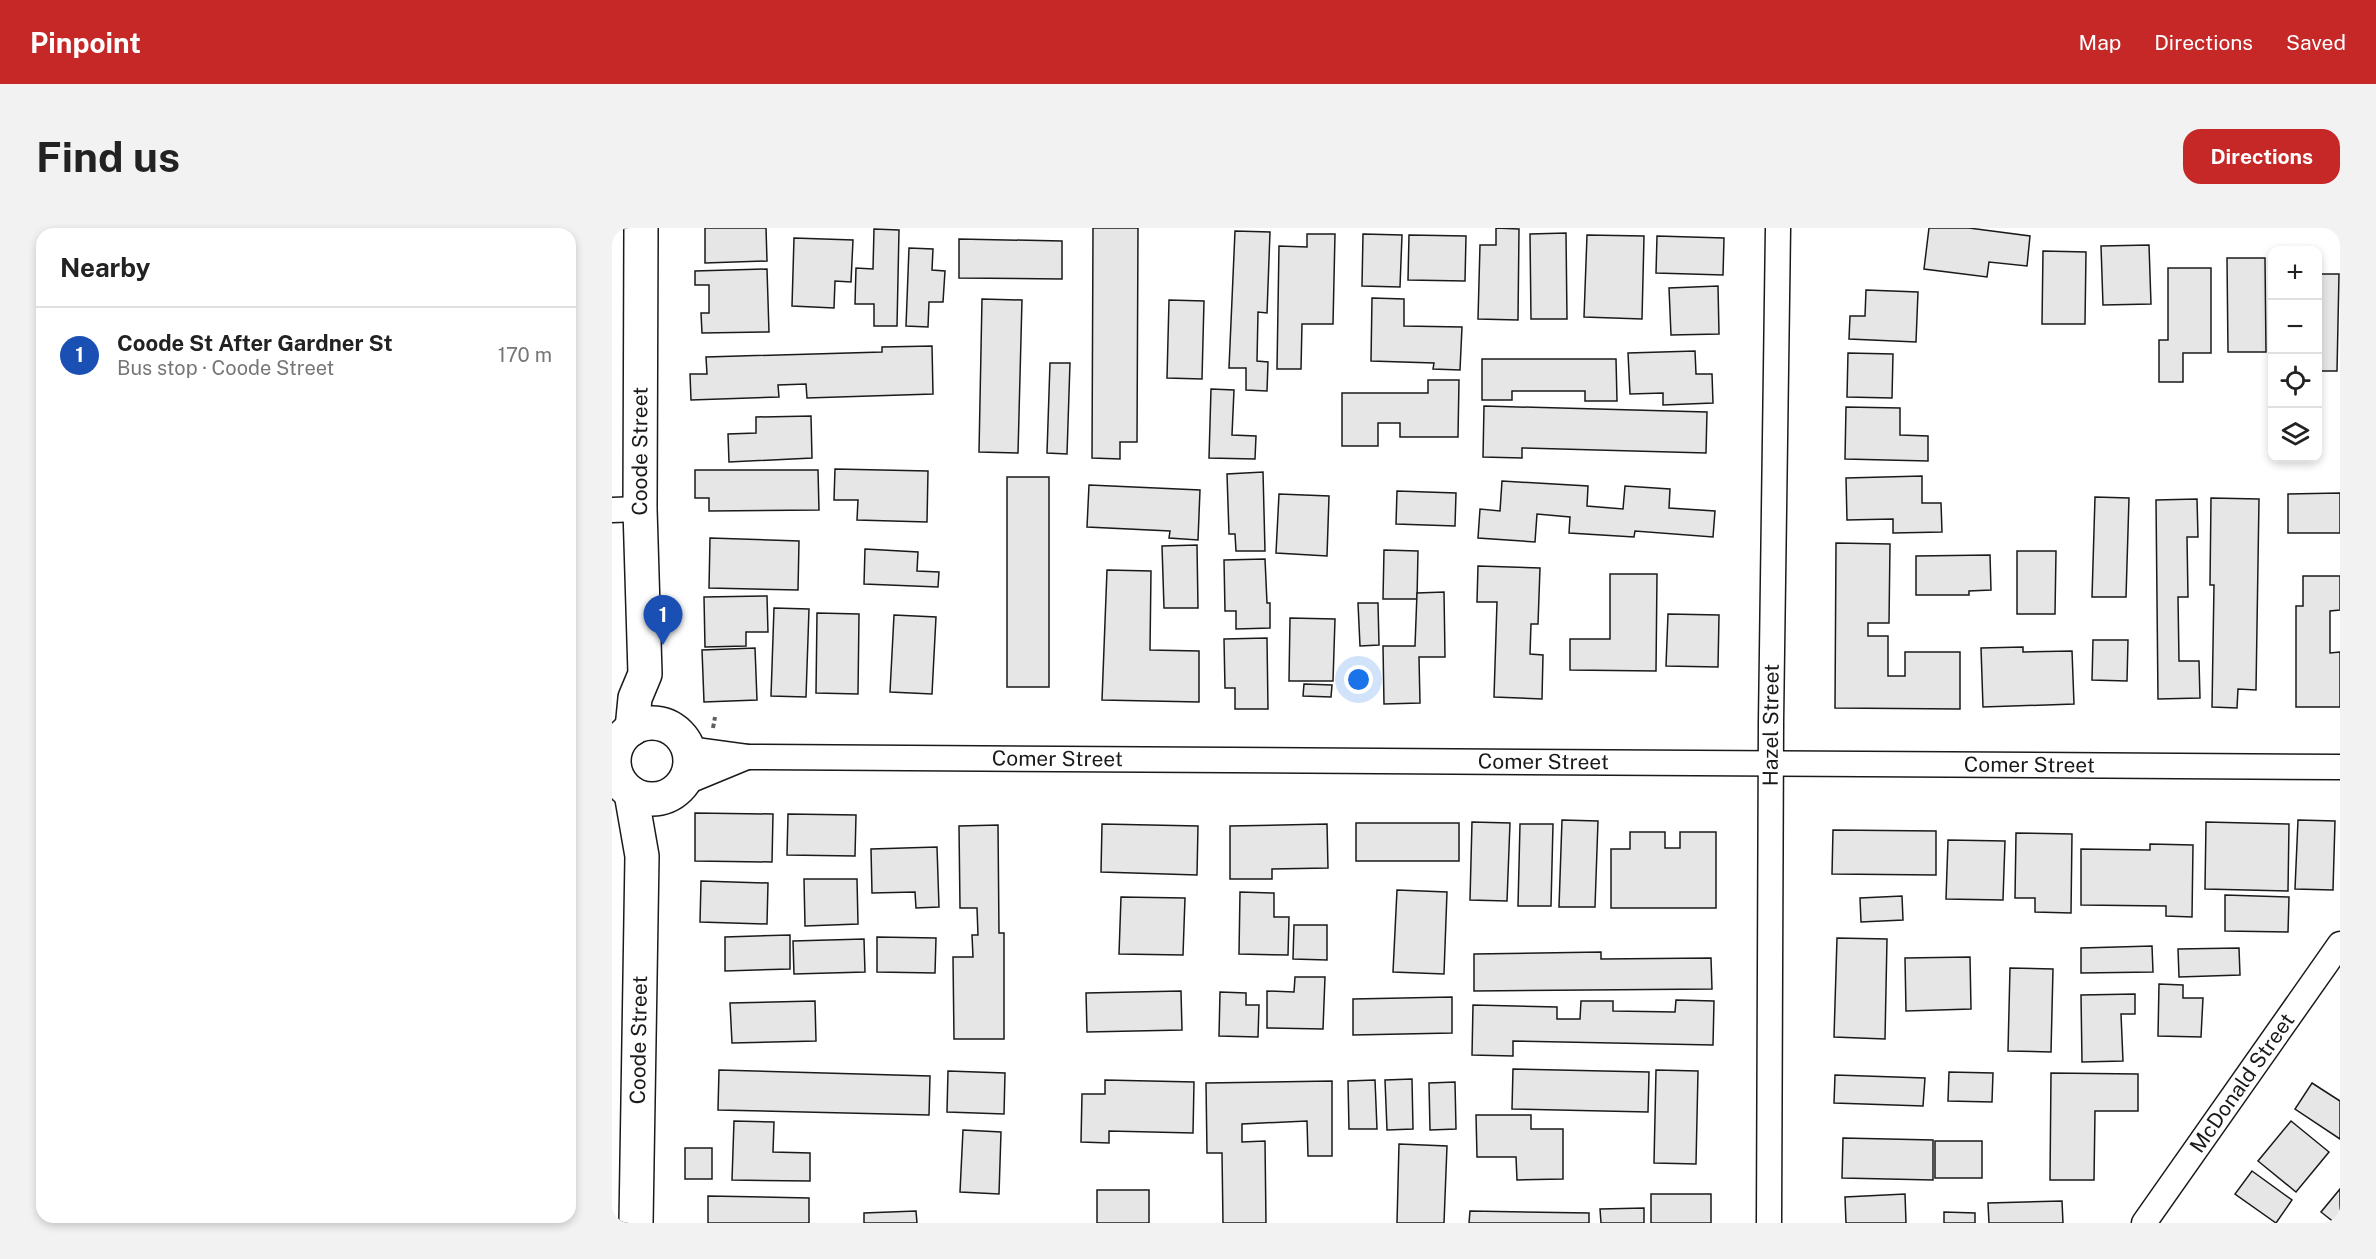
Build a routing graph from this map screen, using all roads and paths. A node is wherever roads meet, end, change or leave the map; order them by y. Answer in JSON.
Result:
{"nodes":[{"id":1,"x":641,"y":228,"type":"edge"},
{"id":2,"x":1778,"y":228,"type":"edge"},
{"id":3,"x":626,"y":510,"type":"edge"},
{"id":4,"x":645,"y":674,"type":"junction"},
{"id":5,"x":679,"y":738,"type":"junction"},
{"id":6,"x":747,"y":757,"type":"junction"},
{"id":7,"x":620,"y":760,"type":"edge"},
{"id":8,"x":1770,"y":764,"type":"junction"},
{"id":9,"x":2340,"y":767,"type":"edge"},
{"id":10,"x":679,"y":788,"type":"junction"},
{"id":11,"x":642,"y":856,"type":"junction"},
{"id":12,"x":2340,"y":944,"type":"edge"},
{"id":13,"x":636,"y":1223,"type":"edge"},
{"id":14,"x":1769,"y":1223,"type":"edge"},
{"id":15,"x":2144,"y":1223,"type":"edge"}],
"edges":[{"from":1,"to":3,"type":"street","name":"Coode Street"},
{"from":2,"to":8,"type":"street","name":"Hazel Street"},
{"from":3,"to":4,"type":"street","name":"Coode Street"},
{"from":4,"to":5,"type":"street","name":"Coode Street"},
{"from":4,"to":7,"type":"street","name":"Coode Street"},
{"from":5,"to":6,"type":"street","name":"Comer Street"},
{"from":5,"to":7,"type":"street"},
{"from":5,"to":10,"type":"street"},
{"from":6,"to":8,"type":"street","name":"Comer Street"},
{"from":6,"to":10,"type":"street","name":"Comer Street"},
{"from":7,"to":10,"type":"street"},
{"from":7,"to":11,"type":"street","name":"Coode Street"},
{"from":8,"to":9,"type":"street","name":"Comer Street"},
{"from":8,"to":14,"type":"street","name":"Hazel Street"},
{"from":10,"to":11,"type":"street","name":"Coode Street"},
{"from":11,"to":13,"type":"street","name":"Coode Street"},
{"from":12,"to":15,"type":"street","name":"McDonald Street"}]}
